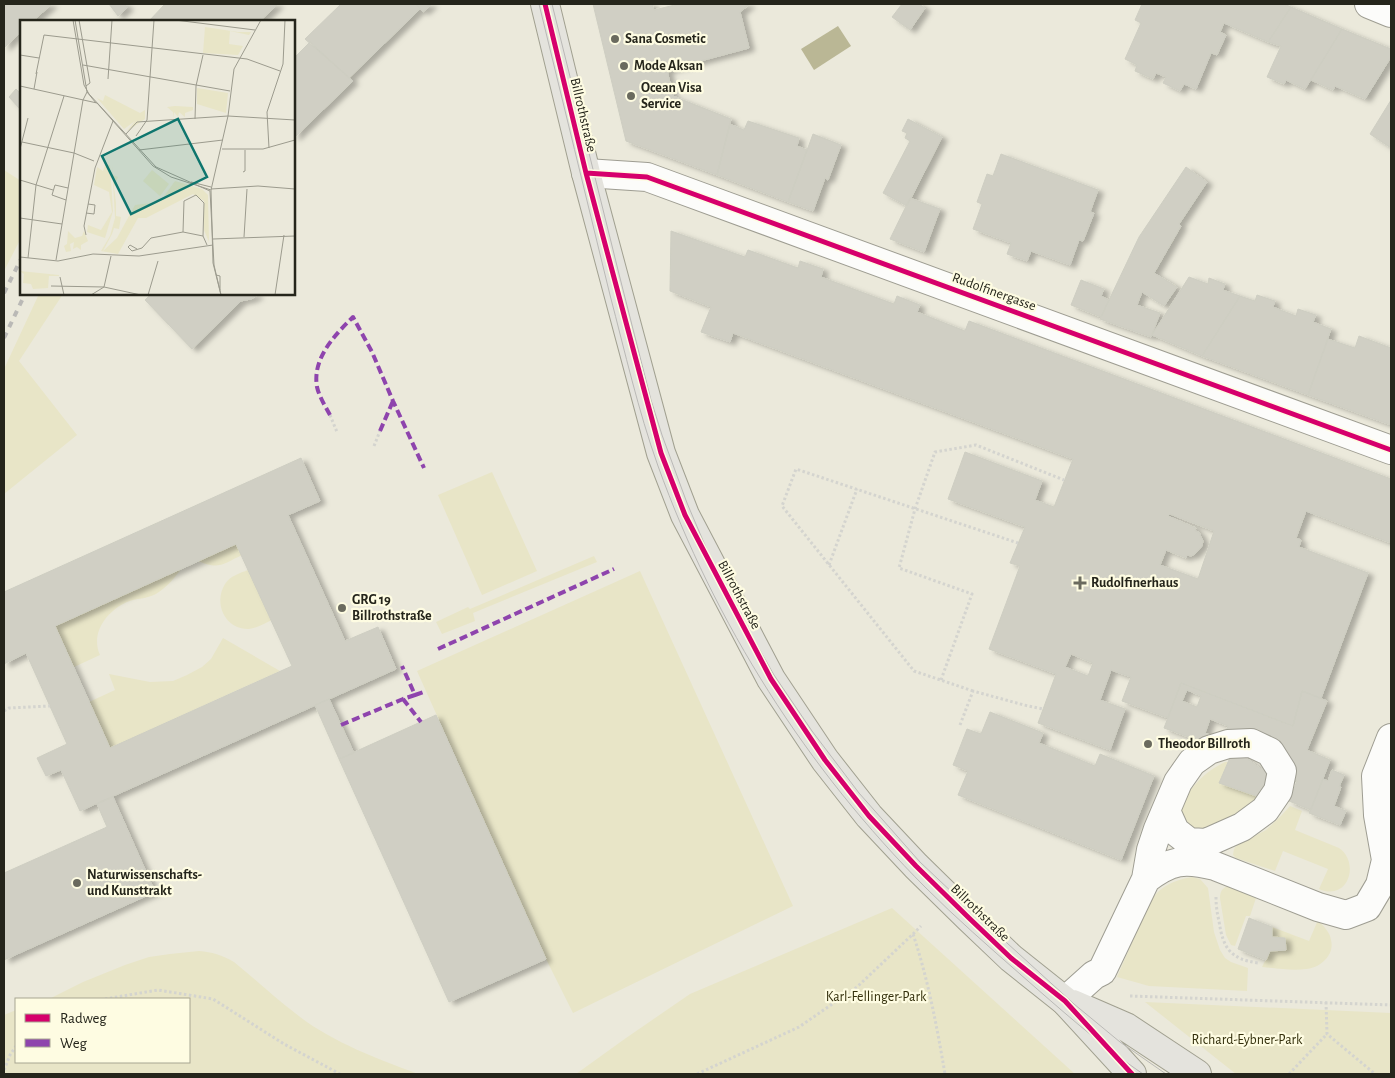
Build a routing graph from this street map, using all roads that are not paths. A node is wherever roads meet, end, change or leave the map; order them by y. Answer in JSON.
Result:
{"nodes":[{"id":1,"x":545,"y":4,"type":"edge"},
{"id":2,"x":1369,"y":4,"type":"edge"},
{"id":3,"x":1391,"y":13,"type":"edge"},
{"id":4,"x":586,"y":173,"type":"junction"},
{"id":5,"x":1391,"y":450,"type":"edge"},
{"id":6,"x":1391,"y":738,"type":"edge"},
{"id":7,"x":1166,"y":811,"type":"junction"},
{"id":8,"x":1207,"y":857,"type":"junction"},
{"id":9,"x":1146,"y":879,"type":"junction"},
{"id":10,"x":1065,"y":1001,"type":"junction"},
{"id":11,"x":1132,"y":1074,"type":"edge"},
{"id":12,"x":1197,"y":1074,"type":"edge"}],
"edges":[{"from":1,"to":4,"type":"main road","name":"Billrothstraße"},
{"from":2,"to":3,"type":"street"},
{"from":4,"to":5,"type":"street","name":"Rudolfinergasse"},
{"from":4,"to":10,"type":"main road","name":"Billrothstraße"},
{"from":6,"to":8,"type":"street"},
{"from":7,"to":8,"type":"street"},
{"from":7,"to":8,"type":"street"},
{"from":7,"to":9,"type":"street"},
{"from":8,"to":9,"type":"street"},
{"from":9,"to":10,"type":"street"},
{"from":10,"to":11,"type":"main road","name":"Billrothstraße"},
{"from":10,"to":12,"type":"main road","name":"Billrothstraße"}]}
